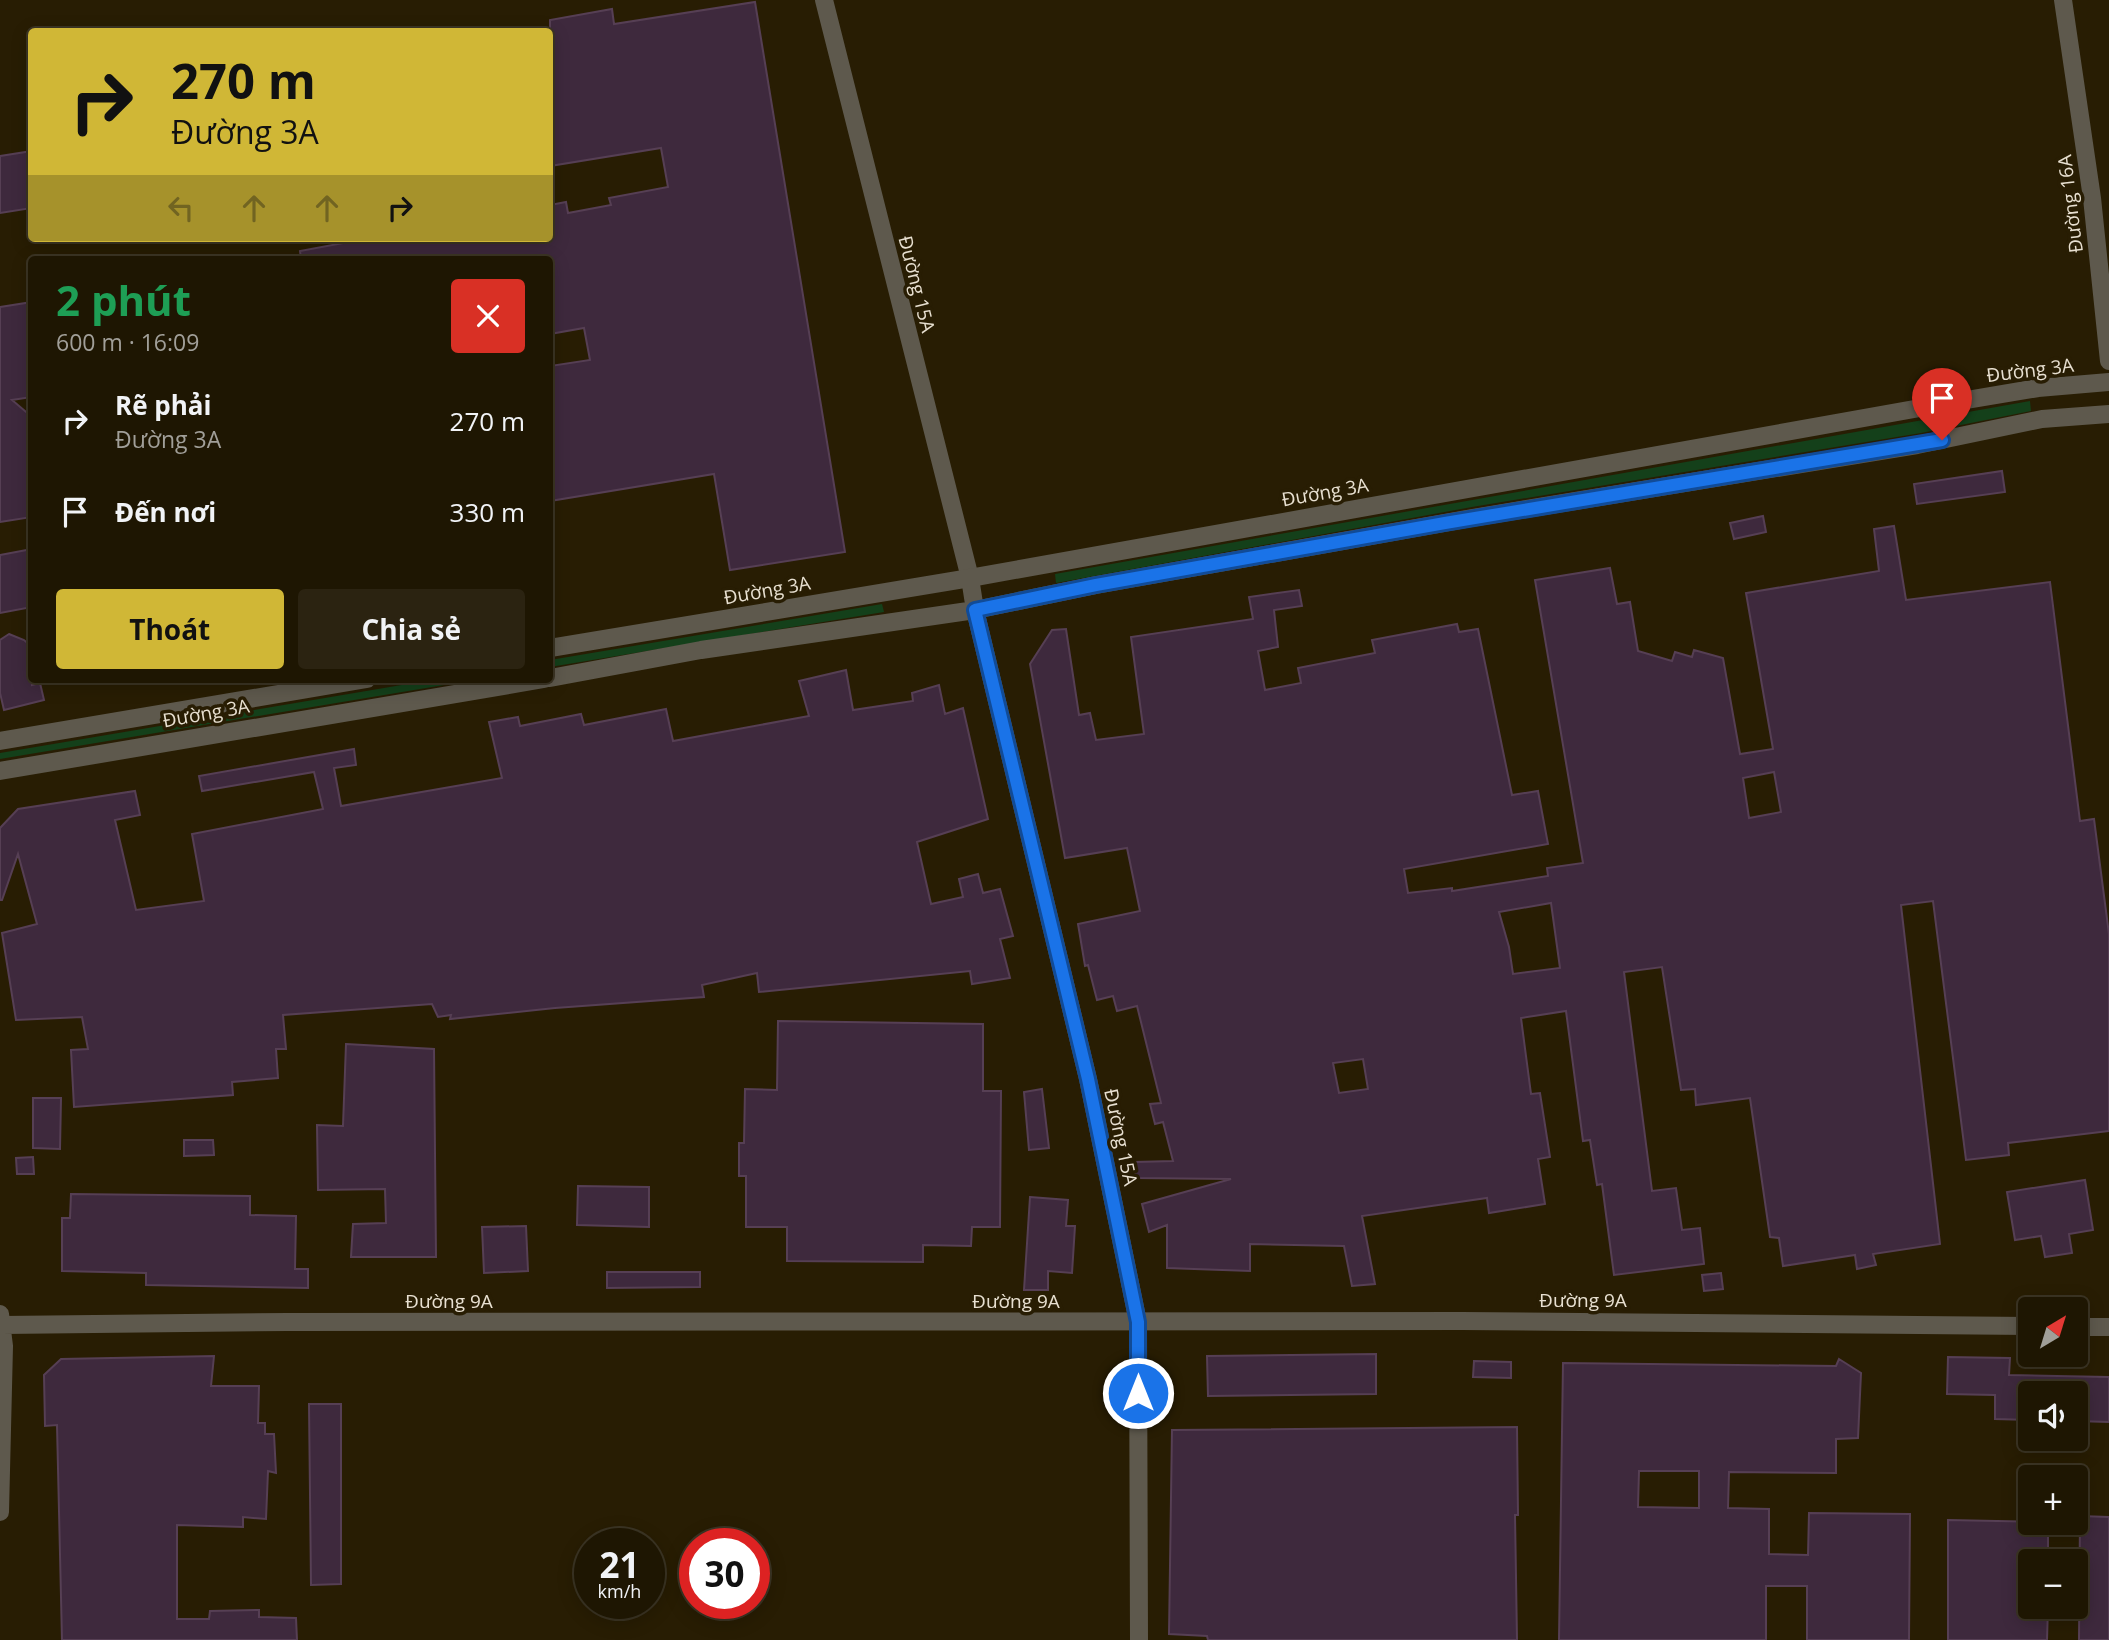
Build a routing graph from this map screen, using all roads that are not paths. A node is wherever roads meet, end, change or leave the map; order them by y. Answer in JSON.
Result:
{"nodes":[{"id":1,"x":824,"y":0,"type":"edge"},
{"id":2,"x":2063,"y":0,"type":"edge"},
{"id":3,"x":2109,"y":361,"type":"edge"},
{"id":4,"x":2109,"y":382,"type":"edge"},
{"id":5,"x":2109,"y":414,"type":"edge"},
{"id":6,"x":970,"y":578,"type":"junction"},
{"id":7,"x":975,"y":610,"type":"junction"},
{"id":8,"x":553,"y":648,"type":"edge"},
{"id":9,"x":553,"y":677,"type":"edge"},
{"id":10,"x":343,"y":683,"type":"edge"},
{"id":11,"x":520,"y":683,"type":"edge"},
{"id":12,"x":0,"y":741,"type":"edge"},
{"id":13,"x":0,"y":771,"type":"edge"},
{"id":14,"x":1,"y":1319,"type":"edge"},
{"id":15,"x":1138,"y":1322,"type":"junction"},
{"id":16,"x":2018,"y":1326,"type":"edge"},
{"id":17,"x":2088,"y":1327,"type":"edge"},
{"id":18,"x":2109,"y":1327,"type":"edge"},
{"id":19,"x":0,"y":1512,"type":"edge"},
{"id":20,"x":1139,"y":1640,"type":"edge"}],
"edges":[{"from":1,"to":6,"type":"street","name":"Đường 15A"},
{"from":2,"to":3,"type":"street","name":"Đường 16A"},
{"from":4,"to":6,"type":"street","name":"Đường 3A"},
{"from":5,"to":7,"type":"street"},
{"from":6,"to":7,"type":"street","name":"Đường 15A"},
{"from":6,"to":8,"type":"street","name":"Đường 3A"},
{"from":7,"to":9,"type":"street"},
{"from":7,"to":15,"type":"street","name":"Đường 15A"},
{"from":10,"to":12,"type":"street","name":"Đường 3A"},
{"from":11,"to":13,"type":"street","name":"Đường 3A"},
{"from":14,"to":15,"type":"street","name":"Đường 9A"},
{"from":14,"to":19,"type":"street"},
{"from":15,"to":16,"type":"street","name":"Đường 9A"},
{"from":15,"to":20,"type":"street","name":"Đường 15A"},
{"from":17,"to":18,"type":"street"}]}
